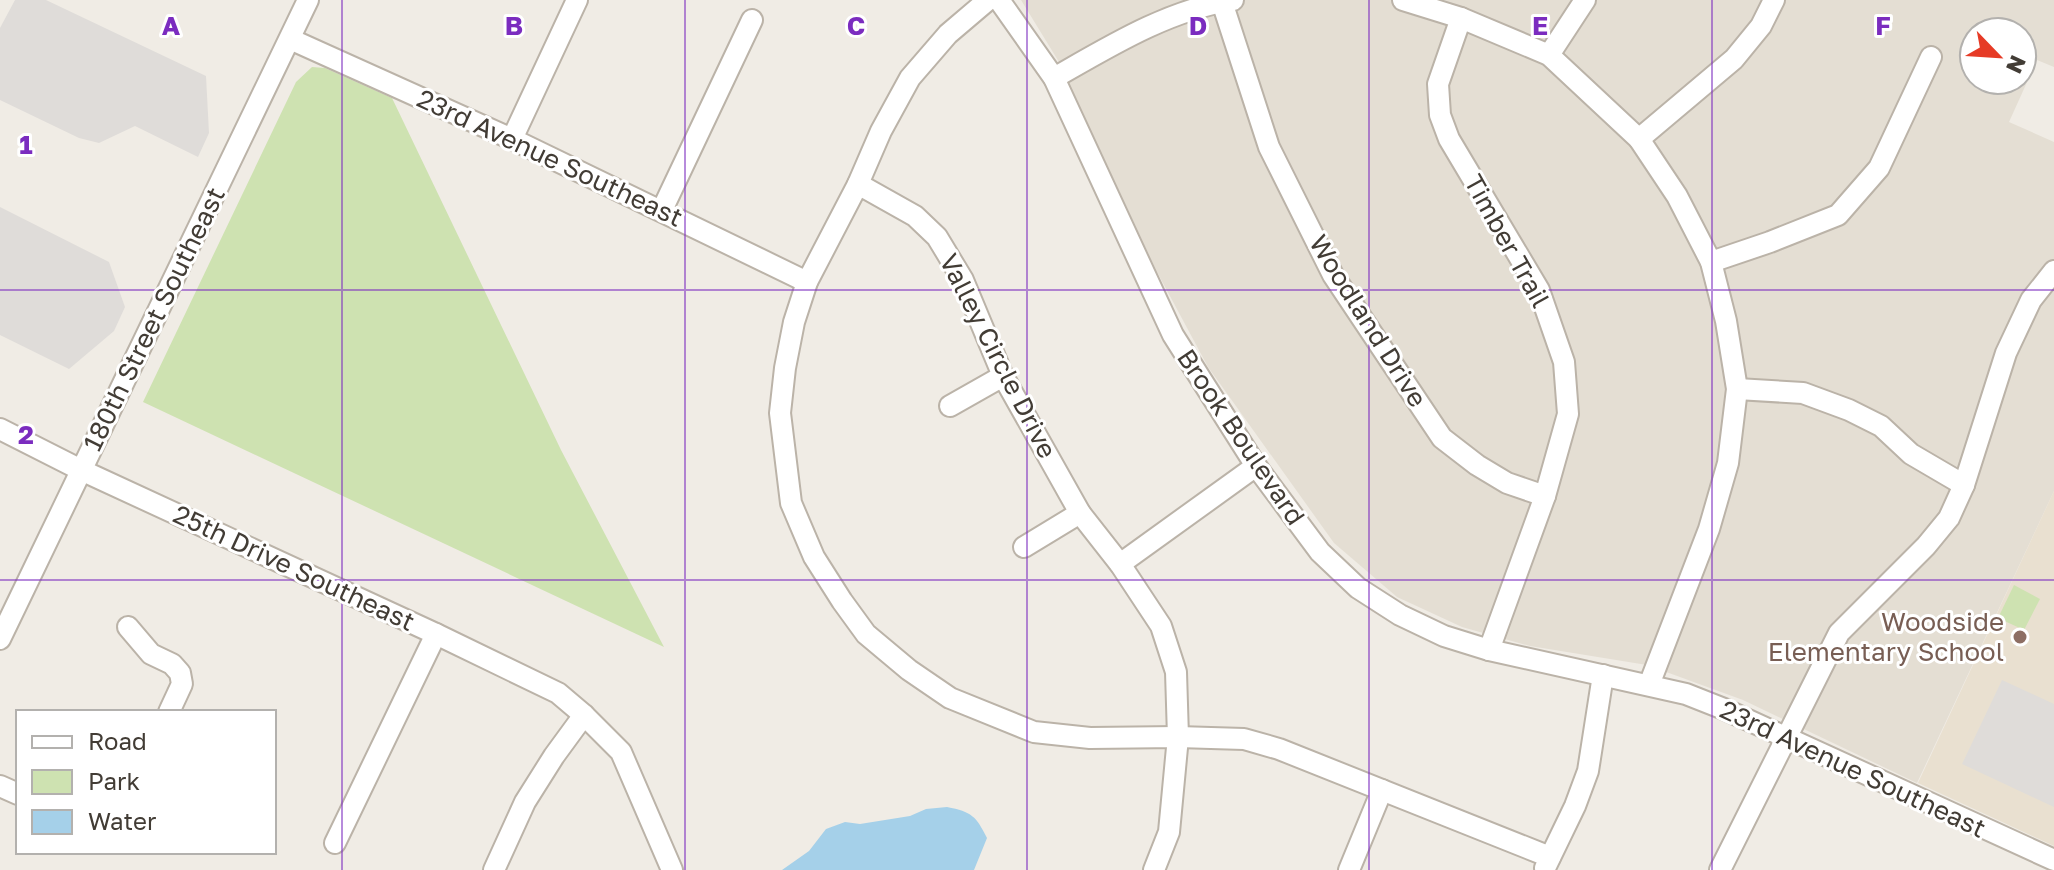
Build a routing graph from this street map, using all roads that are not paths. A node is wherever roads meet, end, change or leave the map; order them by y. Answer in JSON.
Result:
{"nodes":[{"id":1,"x":308,"y":0,"type":"edge"},
{"id":2,"x":577,"y":0,"type":"edge"},
{"id":3,"x":988,"y":0,"type":"edge"},
{"id":4,"x":999,"y":0,"type":"edge"},
{"id":5,"x":1403,"y":0,"type":"edge"},
{"id":6,"x":1585,"y":0,"type":"edge"},
{"id":7,"x":1774,"y":0,"type":"edge"},
{"id":8,"x":1227,"y":1,"type":"edge"},
{"id":9,"x":1461,"y":18,"type":"junction"},
{"id":10,"x":752,"y":20,"type":"dead end"},
{"id":11,"x":290,"y":39,"type":"junction"},
{"id":12,"x":1549,"y":55,"type":"junction"},
{"id":13,"x":1931,"y":57,"type":"dead end"},
{"id":14,"x":1054,"y":78,"type":"junction"},
{"id":15,"x":512,"y":139,"type":"junction"},
{"id":16,"x":1639,"y":139,"type":"junction"},
{"id":17,"x":858,"y":184,"type":"junction"},
{"id":18,"x":662,"y":210,"type":"junction"},
{"id":19,"x":1711,"y":262,"type":"junction"},
{"id":20,"x":2054,"y":271,"type":"edge"},
{"id":21,"x":807,"y":282,"type":"junction"},
{"id":22,"x":1003,"y":376,"type":"junction"},
{"id":23,"x":1737,"y":389,"type":"junction"},
{"id":24,"x":950,"y":406,"type":"dead end"},
{"id":25,"x":0,"y":429,"type":"edge"},
{"id":26,"x":1256,"y":466,"type":"junction"},
{"id":27,"x":81,"y":470,"type":"junction"},
{"id":28,"x":1964,"y":485,"type":"junction"},
{"id":29,"x":1545,"y":496,"type":"junction"},
{"id":30,"x":1080,"y":513,"type":"junction"},
{"id":31,"x":1024,"y":547,"type":"dead end"},
{"id":32,"x":1120,"y":564,"type":"junction"},
{"id":33,"x":128,"y":627,"type":"dead end"},
{"id":34,"x":436,"y":634,"type":"junction"},
{"id":35,"x":0,"y":639,"type":"edge"},
{"id":36,"x":1489,"y":650,"type":"junction"},
{"id":37,"x":1603,"y":675,"type":"junction"},
{"id":38,"x":1649,"y":685,"type":"junction"},
{"id":39,"x":170,"y":710,"type":"edge"},
{"id":40,"x":584,"y":715,"type":"junction"},
{"id":41,"x":1178,"y":737,"type":"junction"},
{"id":42,"x":1786,"y":738,"type":"junction"},
{"id":43,"x":1382,"y":790,"type":"junction"},
{"id":44,"x":335,"y":843,"type":"dead end"},
{"id":45,"x":2054,"y":860,"type":"edge"},
{"id":46,"x":1547,"y":864,"type":"edge"},
{"id":47,"x":494,"y":870,"type":"edge"},
{"id":48,"x":672,"y":870,"type":"edge"},
{"id":49,"x":1154,"y":870,"type":"edge"},
{"id":50,"x":1349,"y":870,"type":"edge"},
{"id":51,"x":1720,"y":870,"type":"edge"}],
"edges":[{"from":1,"to":11,"type":"street","name":"180th Street Southeast"},
{"from":2,"to":15,"type":"street"},
{"from":3,"to":17,"type":"street"},
{"from":4,"to":14,"type":"street","name":"Brook Boulevard"},
{"from":5,"to":9,"type":"street"},
{"from":6,"to":12,"type":"street"},
{"from":7,"to":16,"type":"street"},
{"from":8,"to":14,"type":"street"},
{"from":8,"to":29,"type":"street","name":"Woodland Drive"},
{"from":9,"to":12,"type":"street"},
{"from":9,"to":29,"type":"street","name":"Timber Trail"},
{"from":10,"to":18,"type":"street"},
{"from":11,"to":15,"type":"street","name":"23rd Avenue Southeast"},
{"from":11,"to":27,"type":"street","name":"180th Street Southeast"},
{"from":12,"to":16,"type":"street"},
{"from":13,"to":19,"type":"street"},
{"from":14,"to":26,"type":"street","name":"Brook Boulevard"},
{"from":15,"to":18,"type":"street","name":"23rd Avenue Southeast"},
{"from":16,"to":19,"type":"street"},
{"from":17,"to":21,"type":"street"},
{"from":17,"to":22,"type":"street","name":"Valley Circle Drive"},
{"from":18,"to":21,"type":"street","name":"23rd Avenue Southeast"},
{"from":19,"to":23,"type":"street"},
{"from":20,"to":28,"type":"street"},
{"from":21,"to":41,"type":"street"},
{"from":22,"to":24,"type":"street"},
{"from":22,"to":30,"type":"street","name":"Valley Circle Drive"},
{"from":23,"to":28,"type":"street"},
{"from":23,"to":38,"type":"street"},
{"from":25,"to":27,"type":"street","name":"25th Drive Southeast"},
{"from":26,"to":32,"type":"street"},
{"from":26,"to":36,"type":"street","name":"Brook Boulevard"},
{"from":27,"to":34,"type":"street","name":"25th Drive Southeast"},
{"from":27,"to":35,"type":"street","name":"180th Street Southeast"},
{"from":28,"to":42,"type":"street"},
{"from":29,"to":36,"type":"street","name":"Timber Trail"},
{"from":30,"to":31,"type":"street"},
{"from":30,"to":32,"type":"street","name":"Valley Circle Drive"},
{"from":32,"to":41,"type":"street","name":"Valley Circle Drive"},
{"from":33,"to":39,"type":"street"},
{"from":34,"to":40,"type":"street","name":"25th Drive Southeast"},
{"from":34,"to":44,"type":"street"},
{"from":36,"to":37,"type":"street","name":"Brook Boulevard"},
{"from":37,"to":38,"type":"street","name":"Brook Boulevard"},
{"from":37,"to":46,"type":"street"},
{"from":38,"to":42,"type":"street","name":"23rd Avenue Southeast"},
{"from":40,"to":47,"type":"street"},
{"from":40,"to":48,"type":"street","name":"25th Drive Southeast"},
{"from":41,"to":43,"type":"street"},
{"from":41,"to":49,"type":"street","name":"Valley Circle Drive"},
{"from":42,"to":45,"type":"street","name":"23rd Avenue Southeast"},
{"from":42,"to":51,"type":"street"},
{"from":43,"to":46,"type":"street"},
{"from":43,"to":50,"type":"street"}]}
